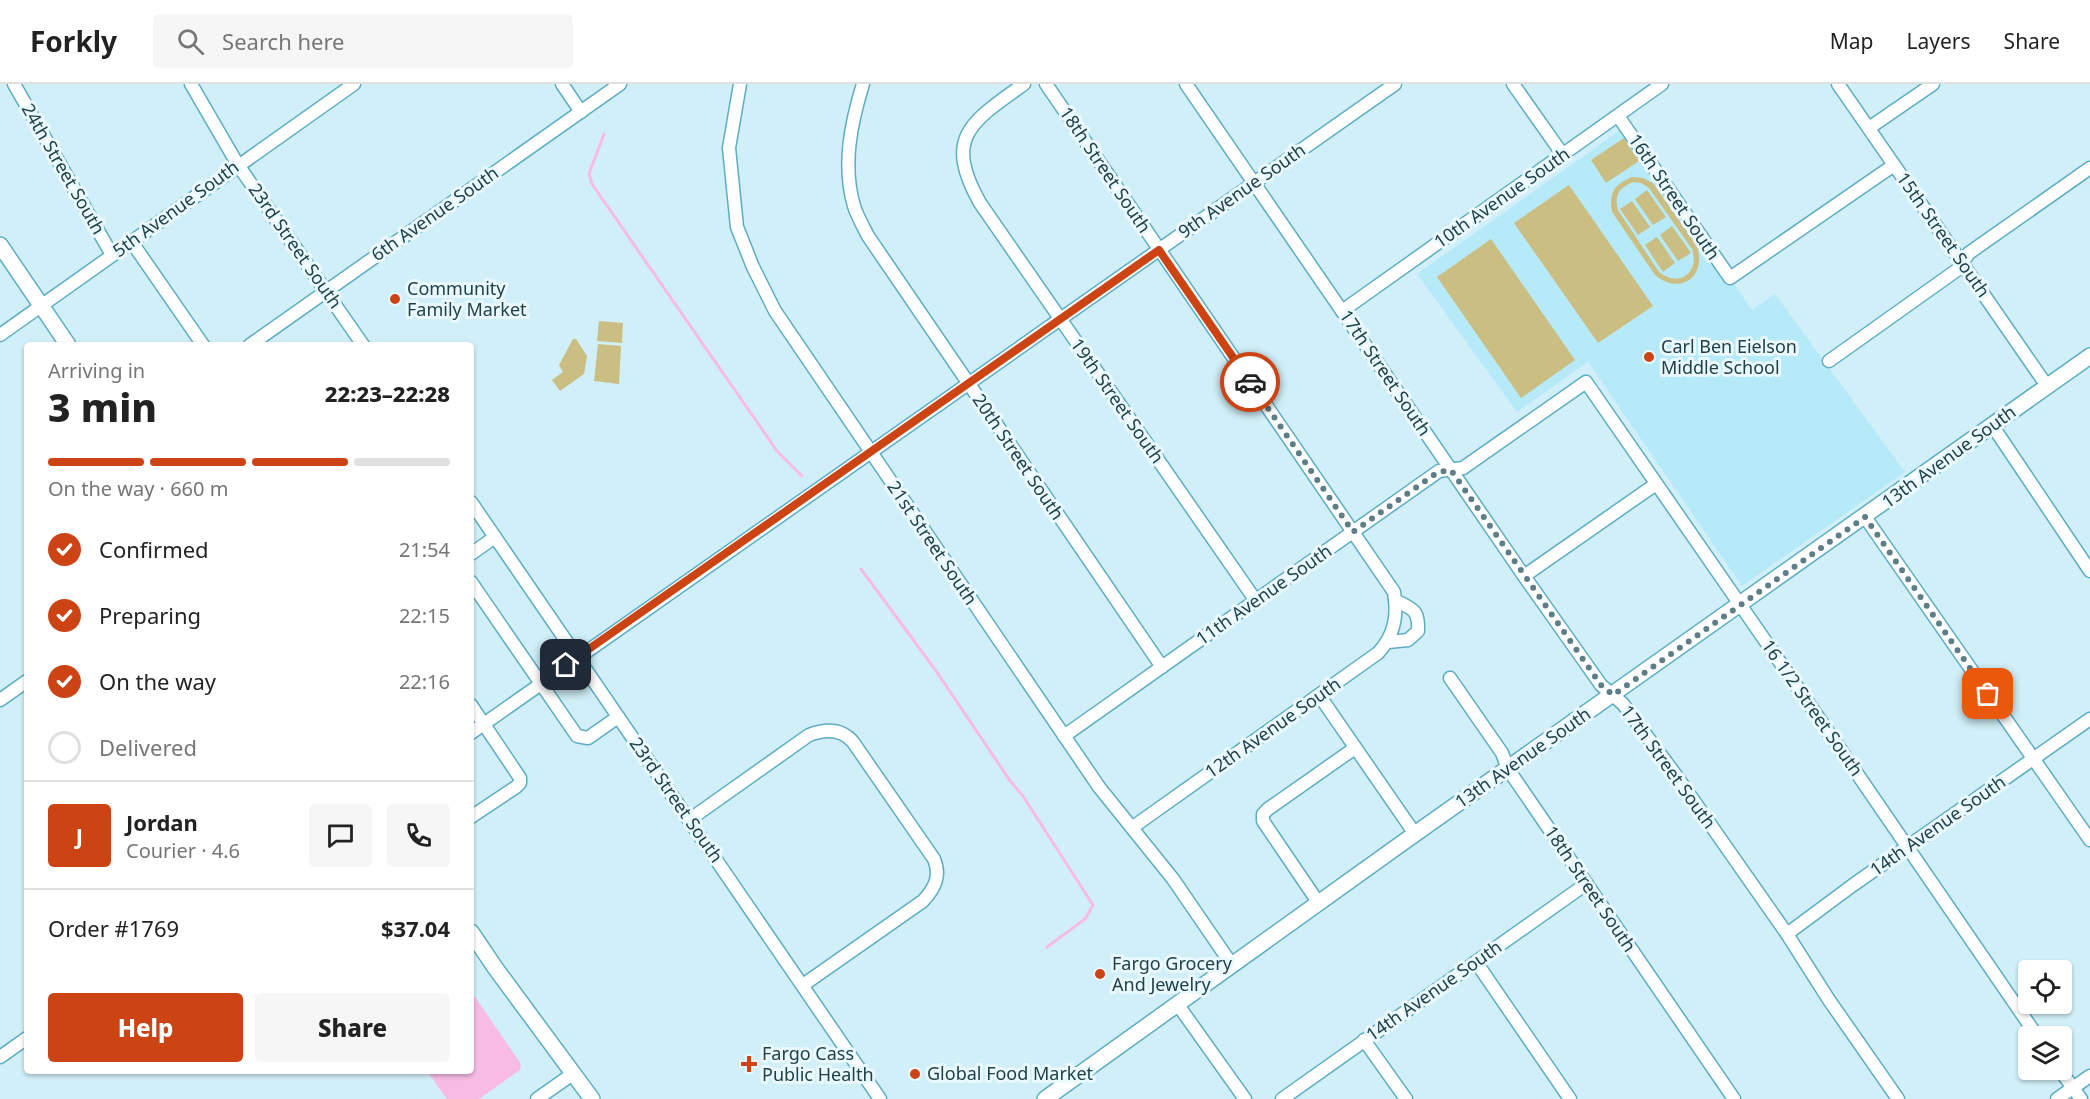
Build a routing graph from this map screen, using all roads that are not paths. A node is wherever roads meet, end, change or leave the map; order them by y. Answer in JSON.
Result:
{"nodes":[{"id":1,"x":14,"y":84,"type":"edge"},
{"id":2,"x":191,"y":84,"type":"edge"},
{"id":3,"x":354,"y":84,"type":"edge"},
{"id":4,"x":562,"y":84,"type":"edge"},
{"id":5,"x":620,"y":84,"type":"edge"},
{"id":6,"x":740,"y":84,"type":"edge"},
{"id":7,"x":863,"y":84,"type":"edge"},
{"id":8,"x":1024,"y":84,"type":"edge"},
{"id":9,"x":1046,"y":84,"type":"edge"},
{"id":10,"x":1186,"y":84,"type":"edge"},
{"id":11,"x":1395,"y":84,"type":"edge"},
{"id":12,"x":1513,"y":84,"type":"edge"},
{"id":13,"x":1662,"y":84,"type":"edge"},
{"id":14,"x":1839,"y":84,"type":"edge"},
{"id":15,"x":1934,"y":84,"type":"edge"},
{"id":16,"x":580,"y":112,"type":"junction"},
{"id":17,"x":1618,"y":116,"type":"junction"},
{"id":18,"x":1869,"y":128,"type":"junction"},
{"id":19,"x":1563,"y":155,"type":"junction"},
{"id":20,"x":238,"y":165,"type":"junction"},
{"id":21,"x":1894,"y":165,"type":"junction"},
{"id":22,"x":2090,"y":168,"type":"edge"},
{"id":23,"x":1253,"y":183,"type":"junction"},
{"id":24,"x":131,"y":241,"type":"junction"},
{"id":25,"x":0,"y":245,"type":"edge"},
{"id":26,"x":1159,"y":250,"type":"junction"},
{"id":27,"x":112,"y":255,"type":"junction"},
{"id":28,"x":1962,"y":263,"type":"junction"},
{"id":29,"x":326,"y":291,"type":"junction"},
{"id":30,"x":41,"y":306,"type":"junction"},
{"id":31,"x":1342,"y":311,"type":"junction"},
{"id":32,"x":1060,"y":319,"type":"junction"},
{"id":33,"x":0,"y":335,"type":"edge"},
{"id":34,"x":66,"y":342,"type":"edge"},
{"id":35,"x":201,"y":342,"type":"edge"},
{"id":36,"x":254,"y":342,"type":"edge"},
{"id":37,"x":361,"y":342,"type":"edge"},
{"id":38,"x":2090,"y":356,"type":"edge"},
{"id":39,"x":1829,"y":361,"type":"dead end"},
{"id":40,"x":1586,"y":382,"type":"joint"},
{"id":41,"x":968,"y":384,"type":"junction"},
{"id":42,"x":2047,"y":386,"type":"junction"},
{"id":43,"x":1992,"y":425,"type":"junction"},
{"id":44,"x":870,"y":453,"type":"junction"},
{"id":45,"x":1451,"y":470,"type":"junction"},
{"id":46,"x":1656,"y":484,"type":"junction"},
{"id":47,"x":474,"y":506,"type":"edge"},
{"id":48,"x":1865,"y":517,"type":"junction"},
{"id":49,"x":1353,"y":532,"type":"junction"},
{"id":50,"x":495,"y":537,"type":"junction"},
{"id":51,"x":474,"y":552,"type":"edge"},
{"id":52,"x":2090,"y":571,"type":"edge"},
{"id":53,"x":1524,"y":576,"type":"junction"},
{"id":54,"x":474,"y":586,"type":"edge"},
{"id":55,"x":1395,"y":600,"type":"junction"},
{"id":56,"x":1256,"y":602,"type":"junction"},
{"id":57,"x":1740,"y":605,"type":"junction"},
{"id":58,"x":1388,"y":642,"type":"junction"},
{"id":59,"x":578,"y":657,"type":"junction"},
{"id":60,"x":1162,"y":667,"type":"junction"},
{"id":61,"x":1450,"y":678,"type":"dead end"},
{"id":62,"x":24,"y":683,"type":"edge"},
{"id":63,"x":541,"y":683,"type":"junction"},
{"id":64,"x":1319,"y":695,"type":"junction"},
{"id":65,"x":1613,"y":695,"type":"junction"},
{"id":66,"x":0,"y":700,"type":"edge"},
{"id":67,"x":474,"y":709,"type":"edge"},
{"id":68,"x":618,"y":717,"type":"junction"},
{"id":69,"x":2090,"y":719,"type":"edge"},
{"id":70,"x":484,"y":724,"type":"junction"},
{"id":71,"x":474,"y":731,"type":"edge"},
{"id":72,"x":1064,"y":736,"type":"junction"},
{"id":73,"x":1356,"y":748,"type":"junction"},
{"id":74,"x":2034,"y":759,"type":"junction"},
{"id":75,"x":1508,"y":769,"type":"junction"},
{"id":76,"x":474,"y":815,"type":"edge"},
{"id":77,"x":689,"y":820,"type":"junction"},
{"id":78,"x":1133,"y":827,"type":"junction"},
{"id":79,"x":1415,"y":834,"type":"junction"},
{"id":80,"x":2090,"y":840,"type":"edge"},
{"id":81,"x":1908,"y":847,"type":"junction"},
{"id":82,"x":1586,"y":884,"type":"junction"},
{"id":83,"x":1318,"y":902,"type":"junction"},
{"id":84,"x":1787,"y":934,"type":"junction"},
{"id":85,"x":474,"y":936,"type":"edge"},
{"id":86,"x":1476,"y":962,"type":"junction"},
{"id":87,"x":1232,"y":965,"type":"junction"},
{"id":88,"x":807,"y":982,"type":"junction"},
{"id":89,"x":1178,"y":1005,"type":"junction"},
{"id":90,"x":2030,"y":1026,"type":"edge"},
{"id":91,"x":24,"y":1040,"type":"edge"},
{"id":92,"x":1364,"y":1040,"type":"junction"},
{"id":93,"x":0,"y":1057,"type":"edge"},
{"id":94,"x":574,"y":1073,"type":"junction"},
{"id":95,"x":2090,"y":1076,"type":"edge"},
{"id":96,"x":2067,"y":1080,"type":"edge"},
{"id":97,"x":2073,"y":1088,"type":"junction"},
{"id":98,"x":537,"y":1099,"type":"edge"},
{"id":99,"x":592,"y":1099,"type":"edge"},
{"id":100,"x":880,"y":1099,"type":"edge"},
{"id":101,"x":1045,"y":1099,"type":"edge"},
{"id":102,"x":1245,"y":1099,"type":"edge"},
{"id":103,"x":1282,"y":1099,"type":"edge"},
{"id":104,"x":1406,"y":1099,"type":"edge"},
{"id":105,"x":1570,"y":1099,"type":"edge"},
{"id":106,"x":1734,"y":1099,"type":"edge"},
{"id":107,"x":1898,"y":1099,"type":"edge"},
{"id":108,"x":2057,"y":1099,"type":"edge"},
{"id":109,"x":2081,"y":1099,"type":"edge"}],
"edges":[{"from":1,"to":27,"type":"street","name":"24th Street South"},
{"from":2,"to":20,"type":"street","name":"23rd Street South"},
{"from":3,"to":20,"type":"street","name":"5th Avenue South"},
{"from":4,"to":16,"type":"street"},
{"from":5,"to":16,"type":"street","name":"6th Avenue South"},
{"from":6,"to":44,"type":"street","name":"21st Street South"},
{"from":7,"to":41,"type":"street","name":"20th Street South"},
{"from":8,"to":32,"type":"street","name":"19th Street South"},
{"from":9,"to":26,"type":"street","name":"18th Street South"},
{"from":10,"to":23,"type":"street","name":"17th Street South"},
{"from":11,"to":23,"type":"street","name":"9th Avenue South"},
{"from":12,"to":19,"type":"street"},
{"from":13,"to":17,"type":"street","name":"10th Avenue South"},
{"from":14,"to":18,"type":"street","name":"15th Street South"},
{"from":15,"to":18,"type":"street"},
{"from":16,"to":29,"type":"street","name":"6th Avenue South"},
{"from":17,"to":19,"type":"street","name":"10th Avenue South"},
{"from":17,"to":21,"type":"street","name":"16th Street South"},
{"from":18,"to":21,"type":"street","name":"15th Street South"},
{"from":19,"to":31,"type":"street","name":"10th Avenue South"},
{"from":20,"to":24,"type":"street","name":"5th Avenue South"},
{"from":20,"to":29,"type":"street","name":"23rd Street South"},
{"from":21,"to":28,"type":"street","name":"15th Street South"},
{"from":22,"to":28,"type":"street"},
{"from":23,"to":26,"type":"street","name":"9th Avenue South"},
{"from":23,"to":31,"type":"street","name":"17th Street South"},
{"from":24,"to":27,"type":"street","name":"5th Avenue South"},
{"from":24,"to":35,"type":"street"},
{"from":25,"to":30,"type":"main road"},
{"from":26,"to":32,"type":"street","name":"9th Avenue South"},
{"from":26,"to":49,"type":"street","name":"18th Street South"},
{"from":27,"to":30,"type":"street","name":"5th Avenue South"},
{"from":28,"to":39,"type":"street"},
{"from":28,"to":42,"type":"street","name":"15th Street South"},
{"from":29,"to":36,"type":"street","name":"6th Avenue South"},
{"from":29,"to":37,"type":"street","name":"23rd Street South"},
{"from":30,"to":33,"type":"street","name":"5th Avenue South"},
{"from":30,"to":34,"type":"main road"},
{"from":31,"to":45,"type":"street","name":"17th Street South"},
{"from":32,"to":41,"type":"street","name":"9th Avenue South"},
{"from":32,"to":56,"type":"street","name":"19th Street South"},
{"from":38,"to":42,"type":"main road","name":"13th Avenue South"},
{"from":40,"to":45,"type":"street","name":"11th Avenue South"},
{"from":40,"to":46,"type":"street","name":"16 1/2 Street South"},
{"from":41,"to":44,"type":"street","name":"9th Avenue South"},
{"from":41,"to":60,"type":"street","name":"20th Street South"},
{"from":42,"to":43,"type":"main road","name":"13th Avenue South"},
{"from":43,"to":48,"type":"main road","name":"13th Avenue South"},
{"from":43,"to":52,"type":"street"},
{"from":44,"to":59,"type":"street","name":"9th Avenue South"},
{"from":44,"to":72,"type":"street","name":"21st Street South"},
{"from":45,"to":49,"type":"street","name":"11th Avenue South"},
{"from":45,"to":53,"type":"street","name":"17th Street South"},
{"from":46,"to":53,"type":"street"},
{"from":46,"to":57,"type":"street","name":"16 1/2 Street South"},
{"from":47,"to":50,"type":"street","name":"23rd Street South"},
{"from":48,"to":57,"type":"main road","name":"13th Avenue South"},
{"from":48,"to":74,"type":"street"},
{"from":49,"to":55,"type":"street","name":"18th Street South"},
{"from":49,"to":56,"type":"street","name":"11th Avenue South"},
{"from":50,"to":51,"type":"street"},
{"from":50,"to":59,"type":"street","name":"23rd Street South"},
{"from":53,"to":65,"type":"street","name":"17th Street South"},
{"from":54,"to":63,"type":"street"},
{"from":55,"to":58,"type":"street","name":"18th Street South"},
{"from":55,"to":58,"type":"street"},
{"from":56,"to":60,"type":"street","name":"11th Avenue South"},
{"from":57,"to":65,"type":"main road","name":"13th Avenue South"},
{"from":57,"to":81,"type":"street","name":"16 1/2 Street South"},
{"from":58,"to":64,"type":"street","name":"12th Avenue South"},
{"from":59,"to":63,"type":"street","name":"9th Avenue South"},
{"from":59,"to":68,"type":"street","name":"23rd Street South"},
{"from":60,"to":72,"type":"street","name":"11th Avenue South"},
{"from":61,"to":75,"type":"street","name":"18th Street South"},
{"from":62,"to":66,"type":"street"},
{"from":63,"to":68,"type":"street"},
{"from":63,"to":70,"type":"street","name":"9th Avenue South"},
{"from":64,"to":73,"type":"street"},
{"from":64,"to":78,"type":"street","name":"12th Avenue South"},
{"from":65,"to":75,"type":"main road","name":"13th Avenue South"},
{"from":65,"to":84,"type":"street","name":"17th Street South"},
{"from":67,"to":70,"type":"street"},
{"from":68,"to":77,"type":"street","name":"23rd Street South"},
{"from":69,"to":74,"type":"street","name":"14th Avenue South"},
{"from":70,"to":71,"type":"street","name":"9th Avenue South"},
{"from":70,"to":76,"type":"street"},
{"from":72,"to":78,"type":"street","name":"21st Street South"},
{"from":73,"to":79,"type":"street"},
{"from":73,"to":83,"type":"street"},
{"from":74,"to":80,"type":"street"},
{"from":74,"to":81,"type":"street","name":"14th Avenue South"},
{"from":75,"to":79,"type":"main road","name":"13th Avenue South"},
{"from":75,"to":82,"type":"street","name":"18th Street South"},
{"from":77,"to":88,"type":"street","name":"23rd Street South"},
{"from":77,"to":88,"type":"street"},
{"from":78,"to":87,"type":"street","name":"21st Street South"},
{"from":79,"to":83,"type":"main road","name":"13th Avenue South"},
{"from":81,"to":84,"type":"street","name":"14th Avenue South"},
{"from":81,"to":90,"type":"street","name":"16 1/2 Street South"},
{"from":82,"to":86,"type":"street","name":"14th Avenue South"},
{"from":82,"to":106,"type":"street","name":"18th Street South"},
{"from":83,"to":87,"type":"main road","name":"13th Avenue South"},
{"from":84,"to":107,"type":"street","name":"17th Street South"},
{"from":85,"to":94,"type":"main road"},
{"from":86,"to":92,"type":"street","name":"14th Avenue South"},
{"from":86,"to":105,"type":"street"},
{"from":87,"to":89,"type":"main road","name":"13th Avenue South"},
{"from":88,"to":100,"type":"street","name":"23rd Street South"},
{"from":89,"to":101,"type":"main road","name":"13th Avenue South"},
{"from":89,"to":102,"type":"street"},
{"from":91,"to":93,"type":"street"},
{"from":92,"to":103,"type":"street","name":"14th Avenue South"},
{"from":92,"to":104,"type":"street"},
{"from":94,"to":98,"type":"street"},
{"from":94,"to":99,"type":"main road"},
{"from":95,"to":97,"type":"street"},
{"from":96,"to":97,"type":"street"},
{"from":97,"to":108,"type":"street"},
{"from":97,"to":109,"type":"street"}]}
